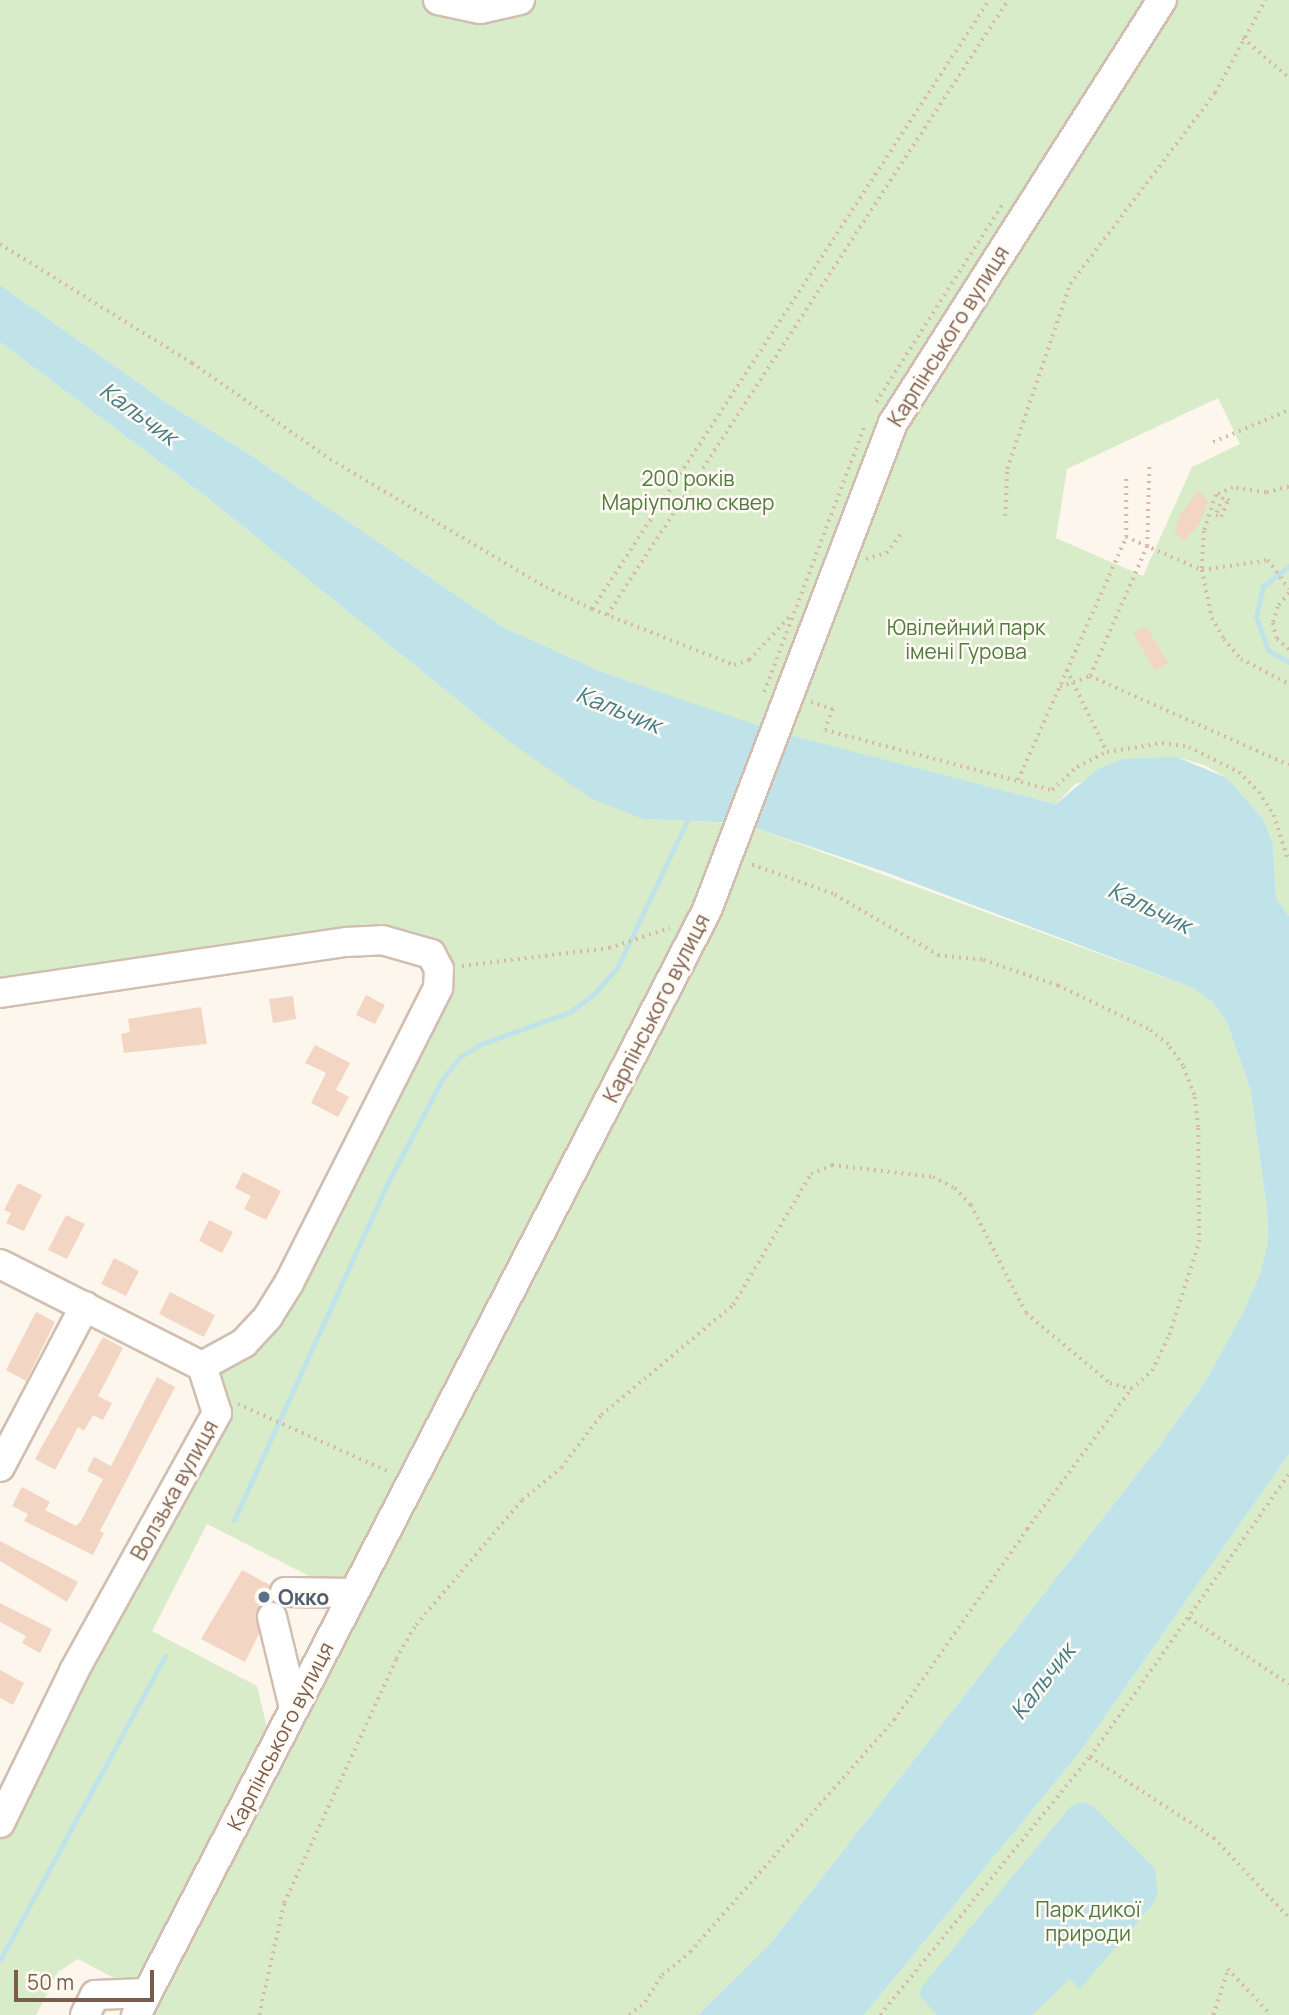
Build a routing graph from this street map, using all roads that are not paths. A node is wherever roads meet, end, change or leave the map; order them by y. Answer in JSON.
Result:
{"nodes":[{"id":1,"x":438,"y":0,"type":"edge"},
{"id":2,"x":520,"y":0,"type":"edge"},
{"id":3,"x":1162,"y":0,"type":"edge"},
{"id":4,"x":0,"y":993,"type":"edge"},
{"id":5,"x":0,"y":1264,"type":"edge"},
{"id":6,"x":85,"y":1306,"type":"junction"},
{"id":7,"x":202,"y":1366,"type":"junction"},
{"id":8,"x":0,"y":1467,"type":"edge"},
{"id":9,"x":354,"y":1593,"type":"junction"},
{"id":10,"x":294,"y":1708,"type":"junction"},
{"id":11,"x":0,"y":1823,"type":"edge"},
{"id":12,"x":141,"y":2004,"type":"edge"},
{"id":13,"x":85,"y":2015,"type":"edge"}],
"edges":[{"from":1,"to":2,"type":"street"},
{"from":3,"to":9,"type":"street","name":"Карпінського вулиця"},
{"from":4,"to":7,"type":"street"},
{"from":5,"to":6,"type":"street"},
{"from":6,"to":7,"type":"street"},
{"from":6,"to":8,"type":"street"},
{"from":7,"to":11,"type":"street","name":"Волзька вулиця"},
{"from":9,"to":10,"type":"street","name":"Карпінського вулиця"},
{"from":9,"to":10,"type":"street"},
{"from":10,"to":12,"type":"street","name":"Карпінського вулиця"},
{"from":12,"to":13,"type":"street"}]}
